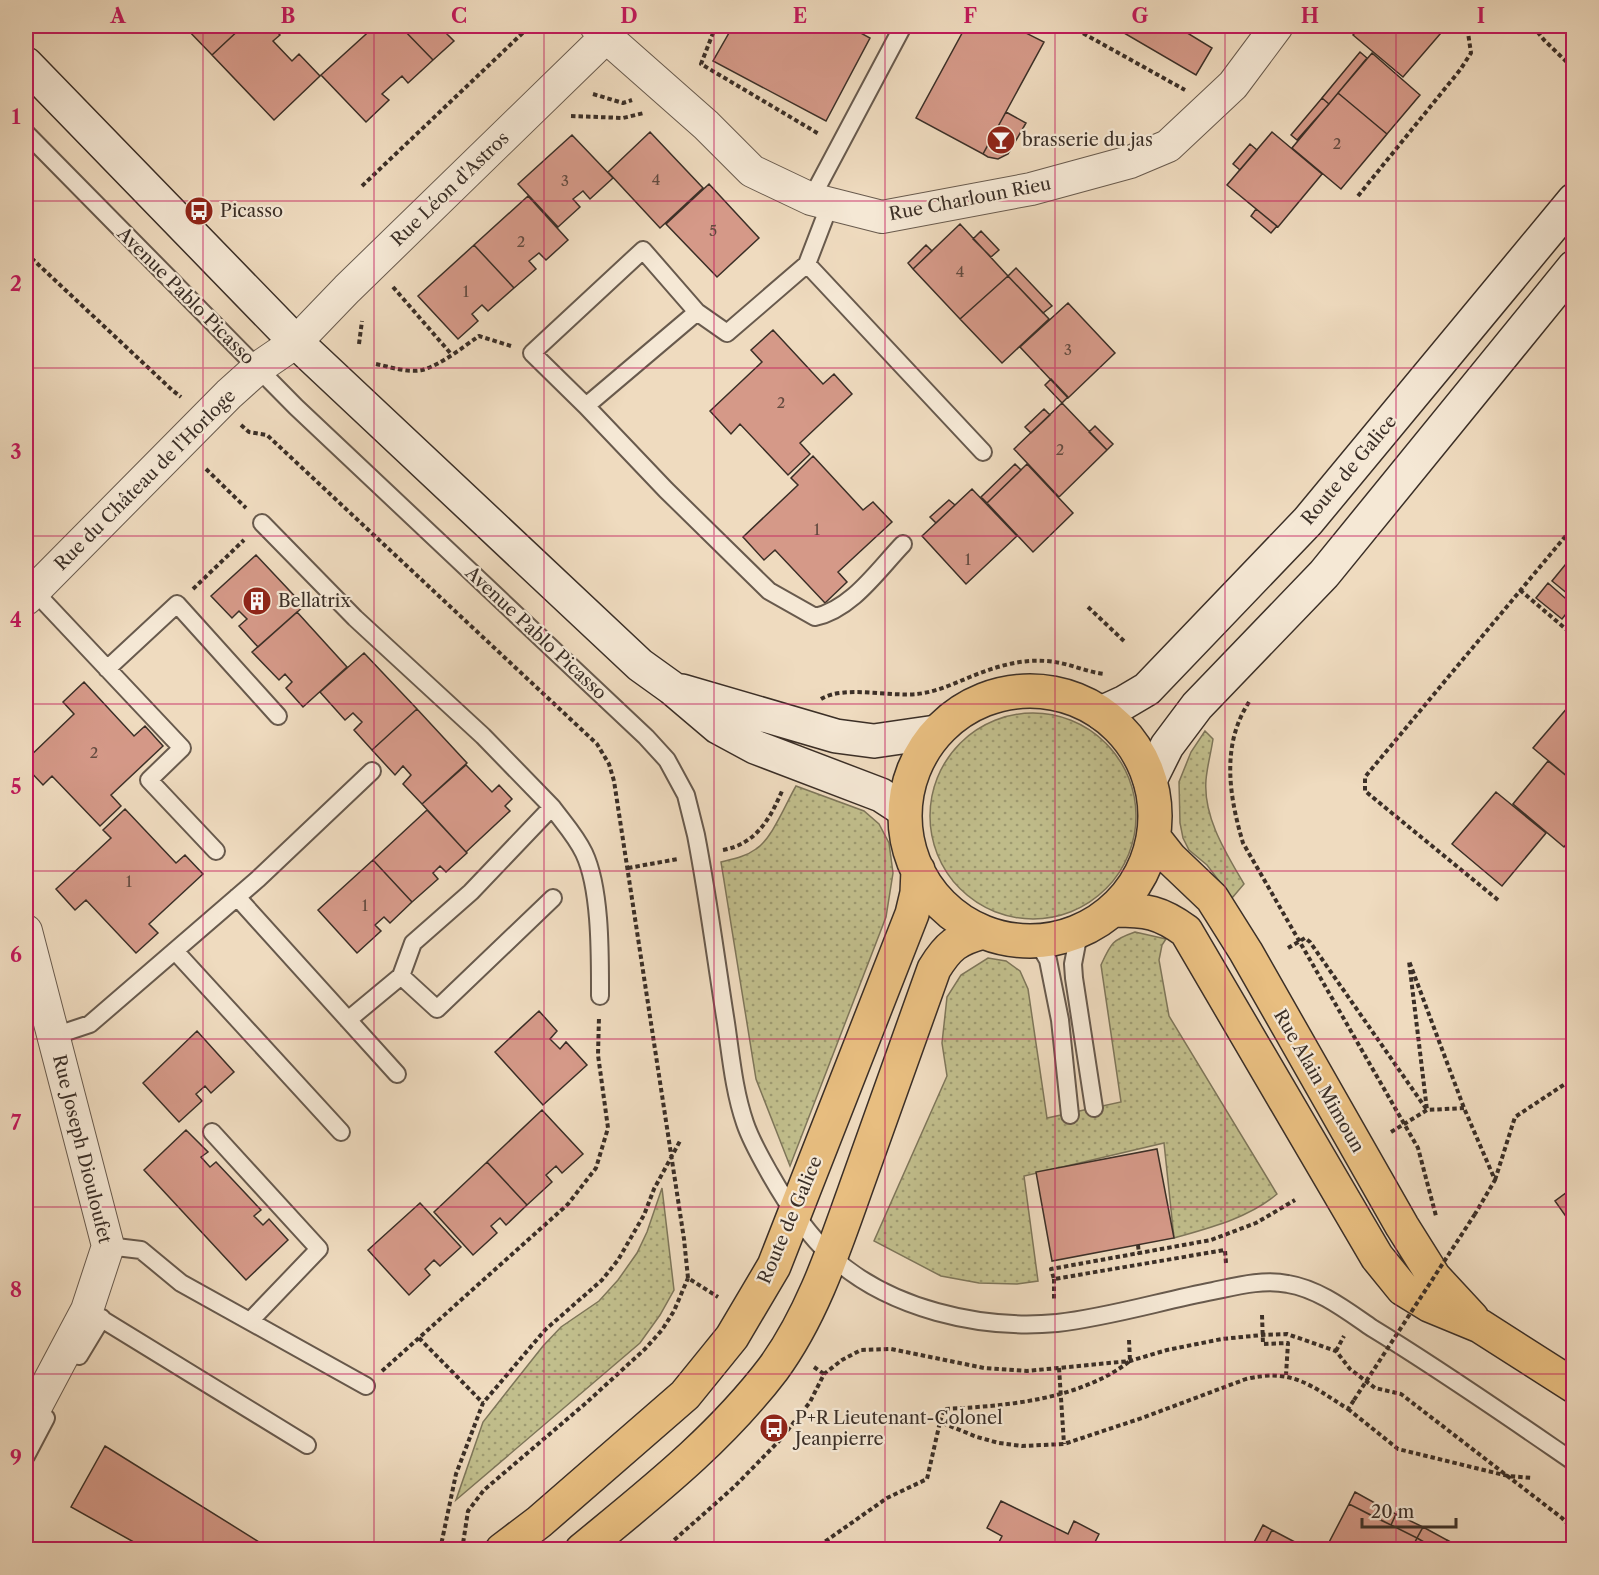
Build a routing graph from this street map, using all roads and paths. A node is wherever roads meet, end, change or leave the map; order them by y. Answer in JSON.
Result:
{"nodes":[{"id":1,"x":530,"y":26,"type":"edge"},
{"id":2,"x":713,"y":26,"type":"edge"},
{"id":3,"x":903,"y":26,"type":"edge"},
{"id":4,"x":1070,"y":26,"type":"edge"},
{"id":5,"x":1278,"y":26,"type":"edge"},
{"id":6,"x":1467,"y":26,"type":"edge"},
{"id":7,"x":1533,"y":26,"type":"edge"},
{"id":8,"x":601,"y":31,"type":"edge"},
{"id":9,"x":26,"y":64,"type":"edge"},
{"id":10,"x":701,"y":64,"type":"junction"},
{"id":11,"x":1574,"y":69,"type":"edge"},
{"id":12,"x":694,"y":71,"type":"dead end"},
{"id":13,"x":588,"y":90,"type":"dead end"},
{"id":14,"x":639,"y":98,"type":"dead end"},
{"id":15,"x":1212,"y":105,"type":"junction"},
{"id":16,"x":645,"y":113,"type":"dead end"},
{"id":17,"x":565,"y":116,"type":"dead end"},
{"id":18,"x":26,"y":133,"type":"edge"},
{"id":19,"x":839,"y":146,"type":"junction"},
{"id":20,"x":362,"y":186,"type":"dead end"},
{"id":21,"x":1358,"y":196,"type":"dead end"},
{"id":22,"x":1574,"y":200,"type":"edge"},
{"id":23,"x":820,"y":202,"type":"junction"},
{"id":24,"x":26,"y":253,"type":"edge"},
{"id":25,"x":807,"y":264,"type":"junction"},
{"id":26,"x":1574,"y":267,"type":"edge"},
{"id":27,"x":385,"y":278,"type":"dead end"},
{"id":28,"x":697,"y":312,"type":"junction"},
{"id":29,"x":296,"y":342,"type":"junction"},
{"id":30,"x":532,"y":353,"type":"junction"},
{"id":31,"x":452,"y":355,"type":"junction"},
{"id":32,"x":376,"y":364,"type":"dead end"},
{"id":33,"x":258,"y":368,"type":"junction"},
{"id":34,"x":172,"y":390,"type":"dead end"},
{"id":35,"x":586,"y":406,"type":"junction"},
{"id":36,"x":238,"y":422,"type":"dead end"},
{"id":37,"x":267,"y":435,"type":"dead end"},
{"id":38,"x":983,"y":452,"type":"dead end"},
{"id":39,"x":206,"y":468,"type":"dead end"},
{"id":40,"x":262,"y":523,"type":"junction"},
{"id":41,"x":1574,"y":526,"type":"edge"},
{"id":42,"x":903,"y":544,"type":"dead end"},
{"id":43,"x":1520,"y":590,"type":"junction"},
{"id":44,"x":30,"y":595,"type":"edge"},
{"id":45,"x":177,"y":604,"type":"junction"},
{"id":46,"x":1088,"y":607,"type":"dead end"},
{"id":47,"x":1574,"y":636,"type":"edge"},
{"id":48,"x":1125,"y":642,"type":"dead end"},
{"id":49,"x":107,"y":669,"type":"junction"},
{"id":50,"x":1109,"y":674,"type":"dead end"},
{"id":51,"x":672,"y":688,"type":"junction"},
{"id":52,"x":1255,"y":695,"type":"dead end"},
{"id":53,"x":818,"y":704,"type":"dead end"},
{"id":54,"x":1101,"y":713,"type":"junction"},
{"id":55,"x":278,"y":716,"type":"dead end"},
{"id":56,"x":936,"y":732,"type":"junction"},
{"id":57,"x":372,"y":771,"type":"dead end"},
{"id":58,"x":1150,"y":780,"type":"junction"},
{"id":59,"x":783,"y":789,"type":"dead end"},
{"id":60,"x":552,"y":807,"type":"junction"},
{"id":61,"x":904,"y":810,"type":"junction"},
{"id":62,"x":1155,"y":839,"type":"junction"},
{"id":63,"x":216,"y":851,"type":"dead end"},
{"id":64,"x":716,"y":852,"type":"dead end"},
{"id":65,"x":684,"y":858,"type":"dead end"},
{"id":66,"x":628,"y":868,"type":"dead end"},
{"id":67,"x":918,"y":870,"type":"junction"},
{"id":68,"x":237,"y":897,"type":"junction"},
{"id":69,"x":553,"y":898,"type":"dead end"},
{"id":70,"x":1498,"y":900,"type":"dead end"},
{"id":71,"x":1115,"y":910,"type":"junction"},
{"id":72,"x":26,"y":931,"type":"edge"},
{"id":73,"x":983,"y":932,"type":"junction"},
{"id":74,"x":1079,"y":933,"type":"junction"},
{"id":75,"x":1298,"y":941,"type":"junction"},
{"id":76,"x":1038,"y":943,"type":"junction"},
{"id":77,"x":1288,"y":948,"type":"dead end"},
{"id":78,"x":175,"y":951,"type":"junction"},
{"id":79,"x":401,"y":976,"type":"junction"},
{"id":80,"x":600,"y":996,"type":"joint"},
{"id":81,"x":348,"y":1020,"type":"junction"},
{"id":82,"x":54,"y":1036,"type":"junction"},
{"id":83,"x":397,"y":1074,"type":"dead end"},
{"id":84,"x":1574,"y":1078,"type":"edge"},
{"id":85,"x":1094,"y":1108,"type":"dead end"},
{"id":86,"x":1464,"y":1108,"type":"junction"},
{"id":87,"x":1427,"y":1110,"type":"junction"},
{"id":88,"x":1070,"y":1115,"type":"dead end"},
{"id":89,"x":1404,"y":1123,"type":"junction"},
{"id":90,"x":341,"y":1131,"type":"dead end"},
{"id":91,"x":212,"y":1132,"type":"dead end"},
{"id":92,"x":1391,"y":1132,"type":"dead end"},
{"id":93,"x":680,"y":1141,"type":"dead end"},
{"id":94,"x":1495,"y":1180,"type":"junction"},
{"id":95,"x":1294,"y":1200,"type":"dead end"},
{"id":96,"x":794,"y":1213,"type":"junction"},
{"id":97,"x":1437,"y":1217,"type":"dead end"},
{"id":98,"x":1138,"y":1245,"type":"dead end"},
{"id":99,"x":108,"y":1246,"type":"junction"},
{"id":100,"x":1139,"y":1254,"type":"junction"},
{"id":101,"x":831,"y":1256,"type":"junction"},
{"id":102,"x":1227,"y":1268,"type":"dead end"},
{"id":103,"x":688,"y":1278,"type":"dead end"},
{"id":104,"x":1054,"y":1279,"type":"junction"},
{"id":105,"x":1054,"y":1302,"type":"dead end"},
{"id":106,"x":95,"y":1314,"type":"junction"},
{"id":107,"x":1262,"y":1315,"type":"dead end"},
{"id":108,"x":250,"y":1322,"type":"junction"},
{"id":109,"x":1480,"y":1326,"type":"junction"},
{"id":110,"x":1262,"y":1335,"type":"junction"},
{"id":111,"x":419,"y":1338,"type":"junction"},
{"id":112,"x":1129,"y":1340,"type":"dead end"},
{"id":113,"x":1130,"y":1361,"type":"junction"},
{"id":114,"x":1059,"y":1368,"type":"junction"},
{"id":115,"x":1286,"y":1375,"type":"junction"},
{"id":116,"x":366,"y":1386,"type":"joint"},
{"id":117,"x":1574,"y":1386,"type":"edge"},
{"id":118,"x":1060,"y":1394,"type":"junction"},
{"id":119,"x":483,"y":1403,"type":"junction"},
{"id":120,"x":1348,"y":1410,"type":"junction"},
{"id":121,"x":940,"y":1422,"type":"junction"},
{"id":122,"x":26,"y":1425,"type":"edge"},
{"id":123,"x":1064,"y":1444,"type":"junction"},
{"id":124,"x":308,"y":1445,"type":"dead end"},
{"id":125,"x":26,"y":1456,"type":"edge"},
{"id":126,"x":1574,"y":1462,"type":"edge"},
{"id":127,"x":1508,"y":1476,"type":"junction"},
{"id":128,"x":1532,"y":1478,"type":"dead end"},
{"id":129,"x":1574,"y":1530,"type":"edge"},
{"id":130,"x":440,"y":1550,"type":"edge"},
{"id":131,"x":462,"y":1550,"type":"edge"},
{"id":132,"x":502,"y":1550,"type":"edge"},
{"id":133,"x":582,"y":1550,"type":"edge"},
{"id":134,"x":663,"y":1550,"type":"edge"},
{"id":135,"x":813,"y":1550,"type":"edge"}],
"edges":[{"from":1,"to":20,"type":"path"},
{"from":2,"to":10,"type":"path"},
{"from":3,"to":19,"type":"lane"},
{"from":4,"to":15,"type":"path"},
{"from":5,"to":15,"type":"street","name":"Rue Charloun Rieu"},
{"from":6,"to":21,"type":"path"},
{"from":7,"to":11,"type":"path"},
{"from":8,"to":23,"type":"street","name":"Rue Charloun Rieu"},
{"from":8,"to":29,"type":"street","name":"Rue Léon d'Astros"},
{"from":9,"to":29,"type":"main road"},
{"from":10,"to":12,"type":"path"},
{"from":10,"to":19,"type":"path"},
{"from":13,"to":14,"type":"path"},
{"from":15,"to":23,"type":"street","name":"Rue Charloun Rieu"},
{"from":16,"to":17,"type":"path"},
{"from":18,"to":33,"type":"lane","name":"Avenue Pablo Picasso"},
{"from":19,"to":23,"type":"lane"},
{"from":22,"to":54,"type":"main road","name":"Route de Galice"},
{"from":23,"to":25,"type":"lane"},
{"from":24,"to":34,"type":"path"},
{"from":25,"to":28,"type":"lane"},
{"from":25,"to":38,"type":"lane"},
{"from":26,"to":58,"type":"main road"},
{"from":27,"to":31,"type":"path"},
{"from":28,"to":30,"type":"lane"},
{"from":28,"to":35,"type":"lane"},
{"from":29,"to":33,"type":"street","name":"Rue du Château de l'Horloge"},
{"from":29,"to":51,"type":"main road"},
{"from":30,"to":31,"type":"path"},
{"from":30,"to":35,"type":"lane"},
{"from":31,"to":32,"type":"path"},
{"from":33,"to":44,"type":"street","name":"Rue du Château de l'Horloge"},
{"from":33,"to":96,"type":"lane","name":"Avenue Pablo Picasso"},
{"from":35,"to":42,"type":"lane"},
{"from":36,"to":37,"type":"path"},
{"from":39,"to":40,"type":"path"},
{"from":40,"to":45,"type":"path"},
{"from":40,"to":60,"type":"lane"},
{"from":41,"to":43,"type":"path"},
{"from":43,"to":47,"type":"path"},
{"from":43,"to":70,"type":"path"},
{"from":44,"to":49,"type":"lane"},
{"from":45,"to":49,"type":"lane"},
{"from":45,"to":55,"type":"lane"},
{"from":46,"to":48,"type":"path"},
{"from":49,"to":63,"type":"lane"},
{"from":50,"to":53,"type":"path"},
{"from":51,"to":56,"type":"main road"},
{"from":51,"to":61,"type":"main road"},
{"from":52,"to":75,"type":"path"},
{"from":54,"to":56,"type":"main road"},
{"from":54,"to":58,"type":"main road"},
{"from":56,"to":61,"type":"main road"},
{"from":57,"to":68,"type":"lane"},
{"from":58,"to":62,"type":"main road"},
{"from":59,"to":64,"type":"path"},
{"from":60,"to":79,"type":"lane"},
{"from":60,"to":80,"type":"lane"},
{"from":61,"to":67,"type":"main road"},
{"from":62,"to":71,"type":"main road"},
{"from":62,"to":109,"type":"main road","name":"Rue Alain Mimoun"},
{"from":65,"to":66,"type":"path"},
{"from":67,"to":73,"type":"main road"},
{"from":67,"to":96,"type":"main road","name":"Route de Galice"},
{"from":68,"to":78,"type":"lane"},
{"from":68,"to":81,"type":"lane"},
{"from":69,"to":79,"type":"lane"},
{"from":71,"to":74,"type":"main road"},
{"from":71,"to":109,"type":"main road","name":"Rue Alain Mimoun"},
{"from":72,"to":82,"type":"street","name":"Rue Joseph Diouloufet"},
{"from":73,"to":76,"type":"main road"},
{"from":73,"to":101,"type":"main road"},
{"from":74,"to":76,"type":"main road"},
{"from":74,"to":85,"type":"lane"},
{"from":75,"to":77,"type":"path"},
{"from":75,"to":87,"type":"path"},
{"from":75,"to":89,"type":"path"},
{"from":76,"to":88,"type":"lane"},
{"from":78,"to":82,"type":"lane"},
{"from":78,"to":90,"type":"lane"},
{"from":79,"to":81,"type":"lane"},
{"from":80,"to":111,"type":"path"},
{"from":81,"to":83,"type":"lane"},
{"from":82,"to":99,"type":"street","name":"Rue Joseph Diouloufet"},
{"from":84,"to":94,"type":"path"},
{"from":86,"to":87,"type":"path"},
{"from":86,"to":87,"type":"path"},
{"from":86,"to":94,"type":"path"},
{"from":87,"to":89,"type":"path"},
{"from":89,"to":92,"type":"path"},
{"from":89,"to":97,"type":"path"},
{"from":91,"to":108,"type":"lane"},
{"from":93,"to":119,"type":"path"},
{"from":94,"to":120,"type":"path","bridge":true},
{"from":95,"to":100,"type":"path"},
{"from":96,"to":101,"type":"lane","name":"Avenue Pablo Picasso"},
{"from":96,"to":132,"type":"main road","name":"Route de Galice"},
{"from":98,"to":100,"type":"path"},
{"from":99,"to":106,"type":"street","name":"Rue Joseph Diouloufet"},
{"from":99,"to":108,"type":"lane"},
{"from":100,"to":104,"type":"path"},
{"from":101,"to":126,"type":"lane","name":"Avenue Pablo Picasso"},
{"from":101,"to":133,"type":"main road"},
{"from":102,"to":104,"type":"path"},
{"from":103,"to":131,"type":"path"},
{"from":104,"to":105,"type":"path"},
{"from":106,"to":122,"type":"street","name":"Rue Joseph Diouloufet"},
{"from":106,"to":124,"type":"lane"},
{"from":106,"to":125,"type":"lane"},
{"from":107,"to":110,"type":"path"},
{"from":108,"to":116,"type":"lane"},
{"from":109,"to":117,"type":"main road","name":"Rue Alain Mimoun"},
{"from":110,"to":113,"type":"path"},
{"from":110,"to":115,"type":"path"},
{"from":110,"to":127,"type":"path"},
{"from":111,"to":116,"type":"path"},
{"from":111,"to":119,"type":"path"},
{"from":112,"to":113,"type":"path"},
{"from":113,"to":114,"type":"path"},
{"from":113,"to":118,"type":"path"},
{"from":114,"to":118,"type":"path"},
{"from":114,"to":134,"type":"path"},
{"from":115,"to":120,"type":"path"},
{"from":115,"to":123,"type":"path"},
{"from":118,"to":121,"type":"path"},
{"from":118,"to":123,"type":"path"},
{"from":119,"to":130,"type":"path"},
{"from":120,"to":127,"type":"path"},
{"from":121,"to":123,"type":"path"},
{"from":121,"to":135,"type":"path"},
{"from":127,"to":128,"type":"path"},
{"from":127,"to":129,"type":"path"}]}
